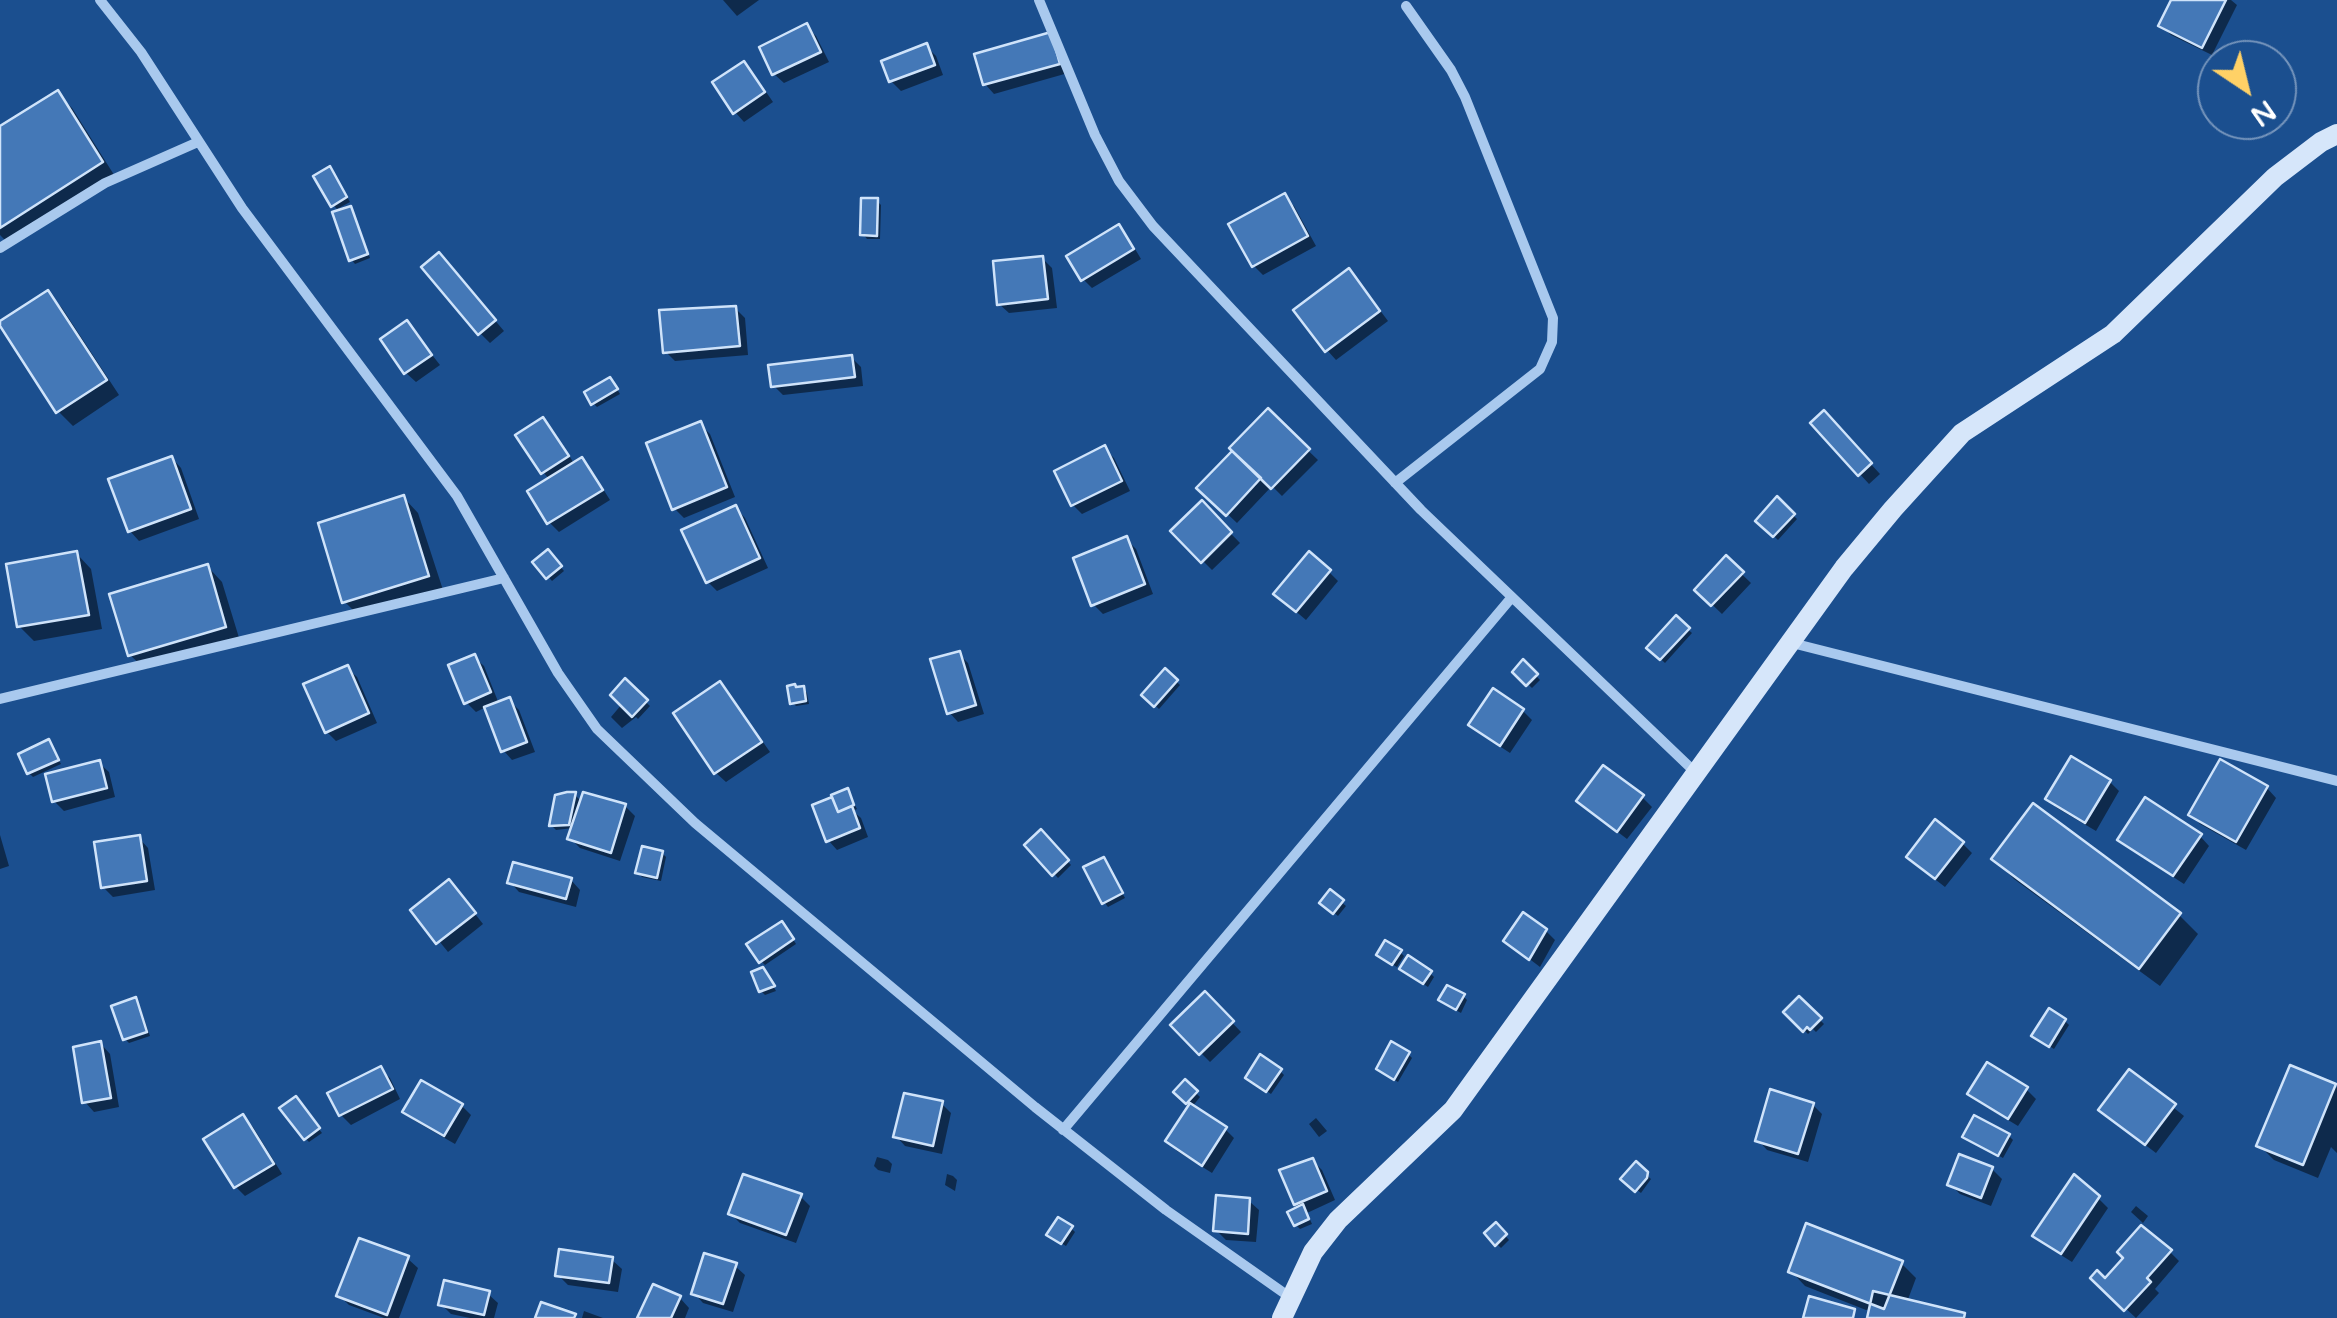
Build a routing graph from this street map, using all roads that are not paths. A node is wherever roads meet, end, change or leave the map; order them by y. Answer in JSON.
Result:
{"nodes":[{"id":1,"x":100,"y":0,"type":"edge"},
{"id":2,"x":1040,"y":0,"type":"edge"},
{"id":3,"x":1406,"y":6,"type":"dead end"},
{"id":4,"x":2337,"y":134,"type":"edge"},
{"id":5,"x":198,"y":142,"type":"junction"},
{"id":6,"x":0,"y":248,"type":"edge"},
{"id":7,"x":1395,"y":483,"type":"junction"},
{"id":8,"x":504,"y":578,"type":"junction"},
{"id":9,"x":1512,"y":597,"type":"junction"},
{"id":10,"x":1792,"y":643,"type":"junction"},
{"id":11,"x":0,"y":699,"type":"edge"},
{"id":12,"x":1697,"y":773,"type":"junction"},
{"id":13,"x":2337,"y":781,"type":"edge"},
{"id":14,"x":1063,"y":1130,"type":"junction"},
{"id":15,"x":1286,"y":1308,"type":"edge"}],
"edges":[{"from":1,"to":5,"type":"street"},
{"from":2,"to":7,"type":"street"},
{"from":3,"to":7,"type":"street"},
{"from":4,"to":10,"type":"main road"},
{"from":5,"to":6,"type":"street"},
{"from":5,"to":8,"type":"street"},
{"from":7,"to":9,"type":"street"},
{"from":8,"to":11,"type":"street"},
{"from":8,"to":14,"type":"street"},
{"from":9,"to":12,"type":"street"},
{"from":9,"to":14,"type":"street"},
{"from":10,"to":12,"type":"main road"},
{"from":10,"to":13,"type":"street"},
{"from":12,"to":15,"type":"main road"},
{"from":14,"to":15,"type":"street"}]}
